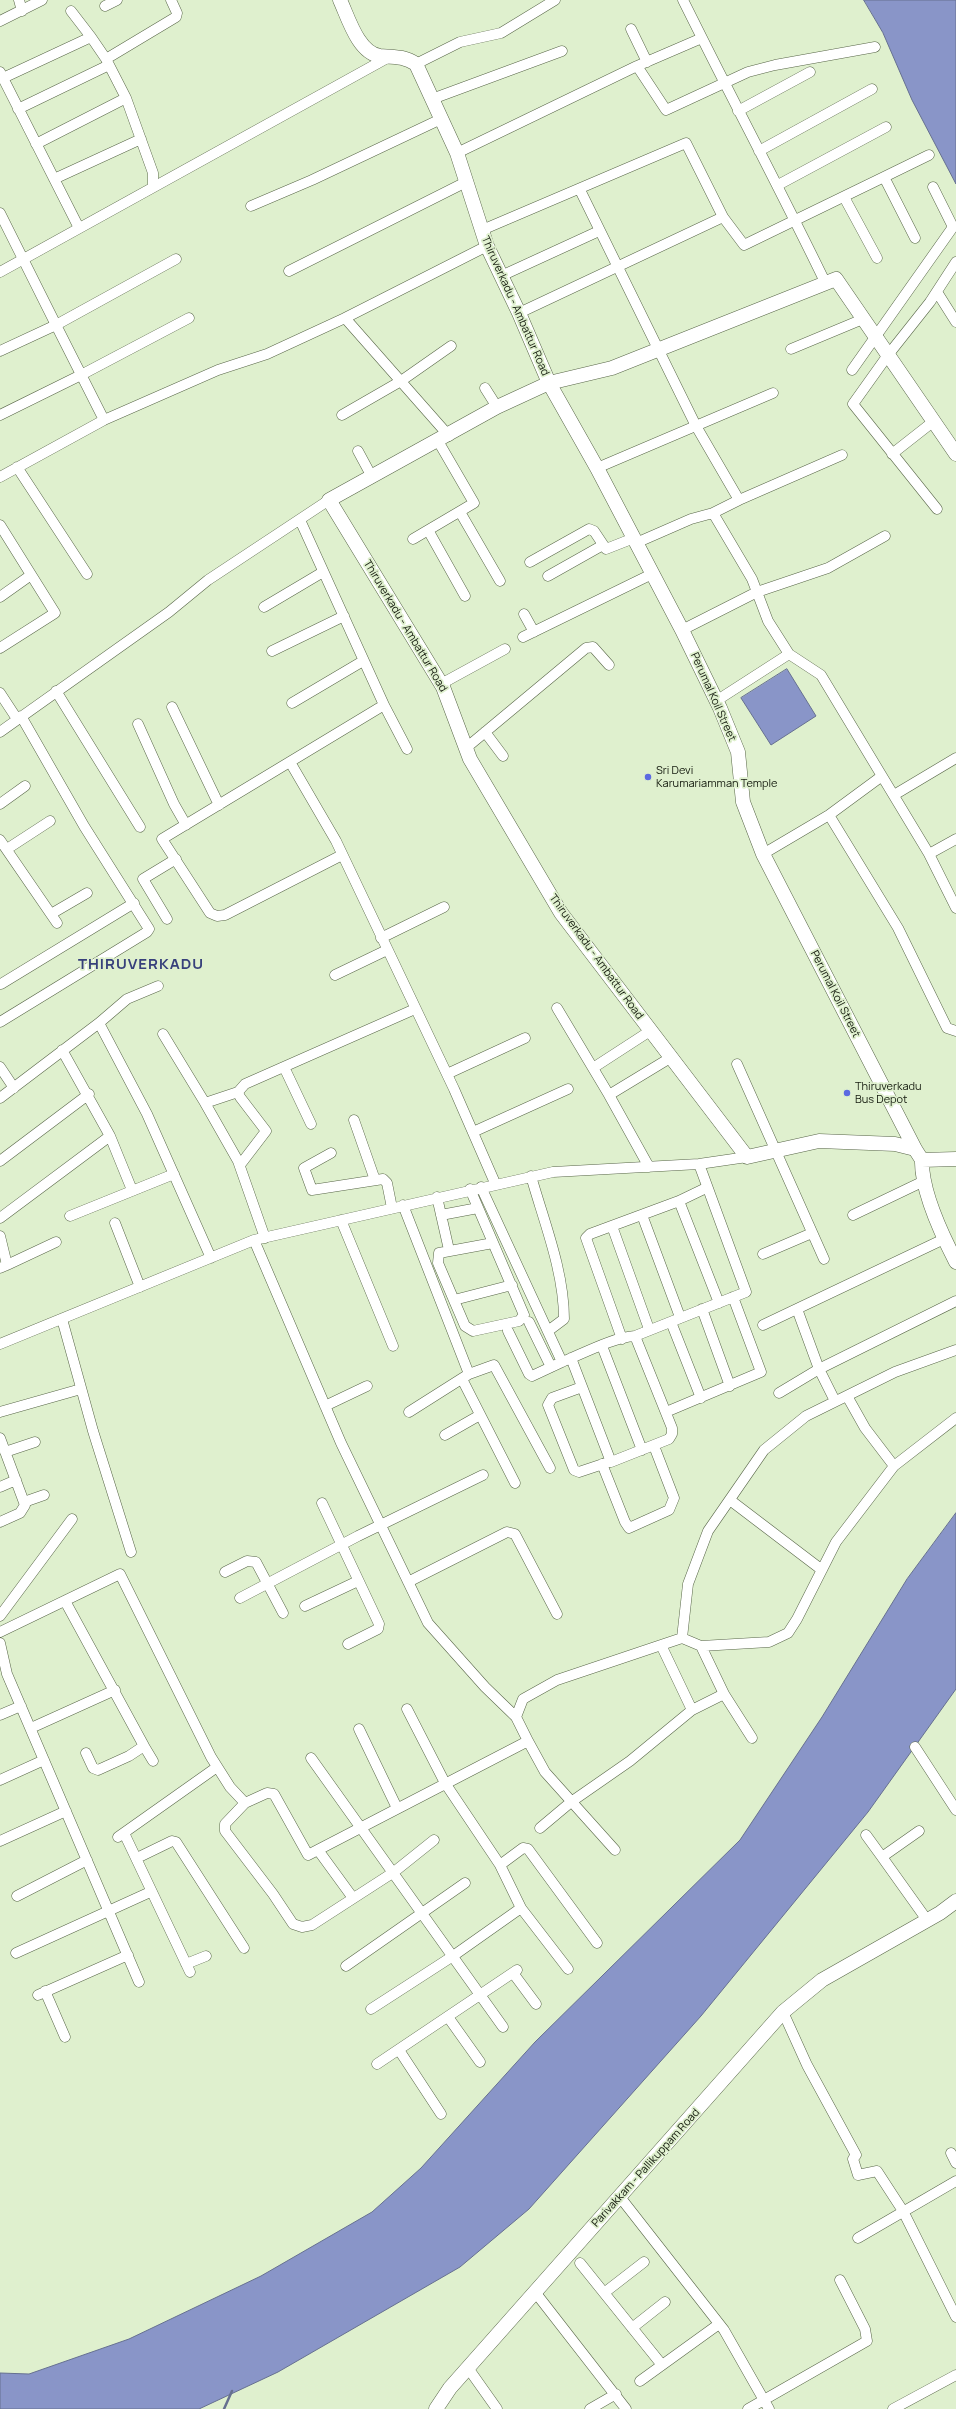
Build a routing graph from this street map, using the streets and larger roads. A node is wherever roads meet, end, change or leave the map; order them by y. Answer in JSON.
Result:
{"nodes":[{"id":1,"x":19,"y":0,"type":"edge"},
{"id":2,"x":42,"y":0,"type":"edge"},
{"id":3,"x":117,"y":0,"type":"edge"},
{"id":4,"x":171,"y":0,"type":"edge"},
{"id":5,"x":340,"y":0,"type":"edge"},
{"id":6,"x":555,"y":0,"type":"edge"},
{"id":7,"x":683,"y":0,"type":"edge"},
{"id":8,"x":105,"y":6,"type":"dead end"},
{"id":9,"x":22,"y":11,"type":"junction"},
{"id":10,"x":71,"y":11,"type":"dead end"},
{"id":11,"x":0,"y":21,"type":"edge"},
{"id":12,"x":631,"y":29,"type":"dead end"},
{"id":13,"x":91,"y":37,"type":"junction"},
{"id":14,"x":702,"y":38,"type":"junction"},
{"id":15,"x":875,"y":47,"type":"dead end"},
{"id":16,"x":562,"y":51,"type":"dead end"},
{"id":17,"x":391,"y":56,"type":"junction"},
{"id":18,"x":108,"y":62,"type":"junction"},
{"id":19,"x":647,"y":62,"type":"junction"},
{"id":20,"x":416,"y":64,"type":"junction"},
{"id":21,"x":637,"y":66,"type":"junction"},
{"id":22,"x":810,"y":72,"type":"dead end"},
{"id":23,"x":1,"y":75,"type":"edge"},
{"id":24,"x":724,"y":83,"type":"junction"},
{"id":25,"x":872,"y":89,"type":"dead end"},
{"id":26,"x":126,"y":98,"type":"junction"},
{"id":27,"x":432,"y":99,"type":"junction"},
{"id":28,"x":18,"y":109,"type":"junction"},
{"id":29,"x":738,"y":111,"type":"junction"},
{"id":30,"x":441,"y":119,"type":"junction"},
{"id":31,"x":886,"y":128,"type":"dead end"},
{"id":32,"x":141,"y":139,"type":"junction"},
{"id":33,"x":36,"y":144,"type":"junction"},
{"id":34,"x":759,"y":151,"type":"junction"},
{"id":35,"x":457,"y":153,"type":"junction"},
{"id":36,"x":928,"y":155,"type":"dead end"},
{"id":37,"x":884,"y":177,"type":"junction"},
{"id":38,"x":54,"y":179,"type":"junction"},
{"id":39,"x":466,"y":182,"type":"junction"},
{"id":40,"x":778,"y":185,"type":"junction"},
{"id":41,"x":153,"y":186,"type":"junction"},
{"id":42,"x":933,"y":186,"type":"dead end"},
{"id":43,"x":580,"y":190,"type":"junction"},
{"id":44,"x":844,"y":197,"type":"junction"},
{"id":45,"x":251,"y":206,"type":"dead end"},
{"id":46,"x":0,"y":213,"type":"edge"},
{"id":47,"x":723,"y":217,"type":"junction"},
{"id":48,"x":796,"y":221,"type":"junction"},
{"id":49,"x":79,"y":228,"type":"junction"},
{"id":50,"x":482,"y":230,"type":"junction"},
{"id":51,"x":599,"y":231,"type":"junction"},
{"id":52,"x":915,"y":238,"type":"dead end"},
{"id":53,"x":487,"y":246,"type":"junction"},
{"id":54,"x":24,"y":258,"type":"junction"},
{"id":55,"x":877,"y":258,"type":"dead end"},
{"id":56,"x":176,"y":259,"type":"dead end"},
{"id":57,"x":956,"y":262,"type":"edge"},
{"id":58,"x":617,"y":268,"type":"junction"},
{"id":59,"x":289,"y":271,"type":"dead end"},
{"id":60,"x":0,"y":272,"type":"edge"},
{"id":61,"x":501,"y":276,"type":"junction"},
{"id":62,"x":826,"y":284,"type":"junction"},
{"id":63,"x":936,"y":292,"type":"junction"},
{"id":64,"x":519,"y":313,"type":"junction"},
{"id":65,"x":189,"y":318,"type":"dead end"},
{"id":66,"x":345,"y":318,"type":"junction"},
{"id":67,"x":863,"y":319,"type":"junction"},
{"id":68,"x":956,"y":322,"type":"edge"},
{"id":69,"x":56,"y":325,"type":"junction"},
{"id":70,"x":877,"y":338,"type":"junction"},
{"id":71,"x":451,"y":346,"type":"dead end"},
{"id":72,"x":659,"y":348,"type":"junction"},
{"id":73,"x":791,"y":350,"type":"dead end"},
{"id":74,"x":0,"y":351,"type":"edge"},
{"id":75,"x":888,"y":355,"type":"junction"},
{"id":76,"x":852,"y":370,"type":"dead end"},
{"id":77,"x":81,"y":375,"type":"junction"},
{"id":78,"x":401,"y":381,"type":"junction"},
{"id":79,"x":549,"y":383,"type":"junction"},
{"id":80,"x":485,"y":388,"type":"dead end"},
{"id":81,"x":773,"y":393,"type":"dead end"},
{"id":82,"x":497,"y":407,"type":"junction"},
{"id":83,"x":0,"y":415,"type":"edge"},
{"id":84,"x":342,"y":416,"type":"dead end"},
{"id":85,"x":104,"y":420,"type":"junction"},
{"id":86,"x":934,"y":422,"type":"junction"},
{"id":87,"x":696,"y":426,"type":"junction"},
{"id":88,"x":444,"y":438,"type":"junction"},
{"id":89,"x":358,"y":451,"type":"dead end"},
{"id":90,"x":892,"y":454,"type":"junction"},
{"id":91,"x":956,"y":454,"type":"edge"},
{"id":92,"x":842,"y":455,"type":"dead end"},
{"id":93,"x":17,"y":467,"type":"junction"},
{"id":94,"x":597,"y":468,"type":"junction"},
{"id":95,"x":0,"y":477,"type":"edge"},
{"id":96,"x":372,"y":477,"type":"junction"},
{"id":97,"x":329,"y":500,"type":"junction"},
{"id":98,"x":739,"y":500,"type":"junction"},
{"id":99,"x":937,"y":509,"type":"dead end"},
{"id":100,"x":460,"y":512,"type":"junction"},
{"id":101,"x":713,"y":513,"type":"junction"},
{"id":102,"x":300,"y":520,"type":"junction"},
{"id":103,"x":0,"y":526,"type":"edge"},
{"id":104,"x":428,"y":530,"type":"junction"},
{"id":105,"x":885,"y":536,"type":"dead end"},
{"id":106,"x":413,"y":539,"type":"dead end"},
{"id":107,"x":635,"y":540,"type":"junction"},
{"id":108,"x":4,"y":541,"type":"edge"},
{"id":109,"x":602,"y":545,"type":"junction"},
{"id":110,"x":530,"y":562,"type":"dead end"},
{"id":111,"x":324,"y":572,"type":"junction"},
{"id":112,"x":87,"y":574,"type":"dead end"},
{"id":113,"x":652,"y":574,"type":"junction"},
{"id":114,"x":31,"y":575,"type":"junction"},
{"id":115,"x":548,"y":576,"type":"dead end"},
{"id":116,"x":500,"y":581,"type":"dead end"},
{"id":117,"x":757,"y":592,"type":"junction"},
{"id":118,"x":465,"y":596,"type":"dead end"},
{"id":119,"x":0,"y":597,"type":"edge"},
{"id":120,"x":264,"y":607,"type":"dead end"},
{"id":121,"x":524,"y":614,"type":"dead end"},
{"id":122,"x":344,"y":616,"type":"junction"},
{"id":123,"x":682,"y":630,"type":"junction"},
{"id":124,"x":534,"y":632,"type":"junction"},
{"id":125,"x":523,"y":637,"type":"dead end"},
{"id":126,"x":0,"y":648,"type":"edge"},
{"id":127,"x":505,"y":649,"type":"dead end"},
{"id":128,"x":272,"y":651,"type":"dead end"},
{"id":129,"x":789,"y":654,"type":"junction"},
{"id":130,"x":363,"y":661,"type":"junction"},
{"id":131,"x":610,"y":665,"type":"dead end"},
{"id":132,"x":441,"y":684,"type":"junction"},
{"id":133,"x":56,"y":690,"type":"junction"},
{"id":134,"x":0,"y":693,"type":"edge"},
{"id":135,"x":716,"y":701,"type":"junction"},
{"id":136,"x":292,"y":703,"type":"dead end"},
{"id":137,"x":384,"y":705,"type":"junction"},
{"id":138,"x":172,"y":707,"type":"dead end"},
{"id":139,"x":19,"y":718,"type":"junction"},
{"id":140,"x":138,"y":724,"type":"dead end"},
{"id":141,"x":0,"y":732,"type":"edge"},
{"id":142,"x":485,"y":732,"type":"junction"},
{"id":143,"x":466,"y":748,"type":"junction"},
{"id":144,"x":407,"y":749,"type":"dead end"},
{"id":145,"x":503,"y":756,"type":"dead end"},
{"id":146,"x":956,"y":758,"type":"edge"},
{"id":147,"x":290,"y":762,"type":"junction"},
{"id":148,"x":882,"y":776,"type":"junction"},
{"id":149,"x":25,"y":786,"type":"dead end"},
{"id":150,"x":894,"y":795,"type":"junction"},
{"id":151,"x":0,"y":804,"type":"edge"},
{"id":152,"x":219,"y":805,"type":"junction"},
{"id":153,"x":829,"y":815,"type":"junction"},
{"id":154,"x":50,"y":821,"type":"dead end"},
{"id":155,"x":186,"y":825,"type":"junction"},
{"id":156,"x":140,"y":827,"type":"dead end"},
{"id":157,"x":956,"y":839,"type":"edge"},
{"id":158,"x":0,"y":840,"type":"edge"},
{"id":159,"x":6,"y":849,"type":"junction"},
{"id":160,"x":763,"y":854,"type":"junction"},
{"id":161,"x":929,"y":854,"type":"junction"},
{"id":162,"x":342,"y":855,"type":"junction"},
{"id":163,"x":176,"y":859,"type":"junction"},
{"id":164,"x":86,"y":893,"type":"dead end"},
{"id":165,"x":134,"y":903,"type":"junction"},
{"id":166,"x":444,"y":907,"type":"dead end"},
{"id":167,"x":956,"y":908,"type":"edge"},
{"id":168,"x":51,"y":914,"type":"junction"},
{"id":169,"x":167,"y":919,"type":"dead end"},
{"id":170,"x":57,"y":923,"type":"dead end"},
{"id":171,"x":381,"y":938,"type":"junction"},
{"id":172,"x":386,"y":950,"type":"junction"},
{"id":173,"x":335,"y":975,"type":"dead end"},
{"id":174,"x":1,"y":984,"type":"edge"},
{"id":175,"x":158,"y":986,"type":"dead end"},
{"id":176,"x":557,"y":1008,"type":"dead end"},
{"id":177,"x":415,"y":1009,"type":"junction"},
{"id":178,"x":0,"y":1022,"type":"edge"},
{"id":179,"x":99,"y":1023,"type":"junction"},
{"id":180,"x":650,"y":1031,"type":"junction"},
{"id":181,"x":956,"y":1031,"type":"edge"},
{"id":182,"x":163,"y":1034,"type":"dead end"},
{"id":183,"x":525,"y":1038,"type":"dead end"},
{"id":184,"x":62,"y":1050,"type":"junction"},
{"id":185,"x":670,"y":1058,"type":"junction"},
{"id":186,"x":737,"y":1064,"type":"dead end"},
{"id":187,"x":0,"y":1067,"type":"edge"},
{"id":188,"x":284,"y":1067,"type":"junction"},
{"id":189,"x":593,"y":1068,"type":"junction"},
{"id":190,"x":447,"y":1074,"type":"junction"},
{"id":191,"x":14,"y":1088,"type":"junction"},
{"id":192,"x":568,"y":1090,"type":"dead end"},
{"id":193,"x":238,"y":1092,"type":"junction"},
{"id":194,"x":89,"y":1094,"type":"junction"},
{"id":195,"x":609,"y":1095,"type":"junction"},
{"id":196,"x":0,"y":1098,"type":"edge"},
{"id":197,"x":205,"y":1103,"type":"junction"},
{"id":198,"x":354,"y":1120,"type":"dead end"},
{"id":199,"x":311,"y":1124,"type":"dead end"},
{"id":200,"x":473,"y":1132,"type":"junction"},
{"id":201,"x":110,"y":1136,"type":"junction"},
{"id":202,"x":775,"y":1150,"type":"junction"},
{"id":203,"x":331,"y":1153,"type":"dead end"},
{"id":204,"x":918,"y":1155,"type":"junction"},
{"id":205,"x":747,"y":1157,"type":"junction"},
{"id":206,"x":956,"y":1159,"type":"edge"},
{"id":207,"x":0,"y":1161,"type":"edge"},
{"id":208,"x":699,"y":1164,"type":"junction"},
{"id":209,"x":240,"y":1165,"type":"junction"},
{"id":210,"x":649,"y":1167,"type":"junction"},
{"id":211,"x":174,"y":1174,"type":"junction"},
{"id":212,"x":531,"y":1176,"type":"junction"},
{"id":213,"x":374,"y":1180,"type":"junction"},
{"id":214,"x":924,"y":1181,"type":"junction"},
{"id":215,"x":495,"y":1183,"type":"junction"},
{"id":216,"x":481,"y":1186,"type":"junction"},
{"id":217,"x":706,"y":1188,"type":"junction"},
{"id":218,"x":470,"y":1189,"type":"junction"},
{"id":219,"x":132,"y":1190,"type":"junction"},
{"id":220,"x":437,"y":1197,"type":"junction"},
{"id":221,"x":679,"y":1201,"type":"junction"},
{"id":222,"x":403,"y":1205,"type":"junction"},
{"id":223,"x":392,"y":1208,"type":"junction"},
{"id":224,"x":478,"y":1208,"type":"junction"},
{"id":225,"x":441,"y":1215,"type":"junction"},
{"id":226,"x":642,"y":1215,"type":"junction"},
{"id":227,"x":853,"y":1215,"type":"dead end"},
{"id":228,"x":70,"y":1216,"type":"dead end"},
{"id":229,"x":0,"y":1218,"type":"edge"},
{"id":230,"x":341,"y":1220,"type":"junction"},
{"id":231,"x":115,"y":1223,"type":"dead end"},
{"id":232,"x":612,"y":1226,"type":"junction"},
{"id":233,"x":812,"y":1233,"type":"junction"},
{"id":234,"x":0,"y":1236,"type":"edge"},
{"id":235,"x":265,"y":1238,"type":"junction"},
{"id":236,"x":944,"y":1239,"type":"junction"},
{"id":237,"x":254,"y":1240,"type":"junction"},
{"id":238,"x":56,"y":1242,"type":"dead end"},
{"id":239,"x":493,"y":1243,"type":"junction"},
{"id":240,"x":449,"y":1250,"type":"junction"},
{"id":241,"x":763,"y":1254,"type":"dead end"},
{"id":242,"x":211,"y":1258,"type":"junction"},
{"id":243,"x":824,"y":1259,"type":"dead end"},
{"id":244,"x":956,"y":1262,"type":"edge"},
{"id":245,"x":3,"y":1266,"type":"edge"},
{"id":246,"x":512,"y":1285,"type":"junction"},
{"id":247,"x":140,"y":1287,"type":"junction"},
{"id":248,"x":733,"y":1297,"type":"junction"},
{"id":249,"x":454,"y":1300,"type":"junction"},
{"id":250,"x":956,"y":1301,"type":"edge"},
{"id":251,"x":719,"y":1303,"type":"junction"},
{"id":252,"x":702,"y":1309,"type":"junction"},
{"id":253,"x":797,"y":1309,"type":"junction"},
{"id":254,"x":62,"y":1319,"type":"junction"},
{"id":255,"x":675,"y":1319,"type":"junction"},
{"id":256,"x":529,"y":1322,"type":"dead end"},
{"id":257,"x":763,"y":1325,"type":"dead end"},
{"id":258,"x":650,"y":1329,"type":"junction"},
{"id":259,"x":508,"y":1331,"type":"dead end"},
{"id":260,"x":548,"y":1331,"type":"junction"},
{"id":261,"x":635,"y":1336,"type":"junction"},
{"id":262,"x":622,"y":1339,"type":"junction"},
{"id":263,"x":0,"y":1344,"type":"edge"},
{"id":264,"x":393,"y":1346,"type":"dead end"},
{"id":265,"x":602,"y":1346,"type":"junction"},
{"id":266,"x":956,"y":1350,"type":"edge"},
{"id":267,"x":566,"y":1360,"type":"junction"},
{"id":268,"x":551,"y":1367,"type":"junction"},
{"id":269,"x":819,"y":1369,"type":"junction"},
{"id":270,"x":465,"y":1376,"type":"junction"},
{"id":271,"x":367,"y":1386,"type":"dead end"},
{"id":272,"x":730,"y":1386,"type":"junction"},
{"id":273,"x":582,"y":1387,"type":"junction"},
{"id":274,"x":81,"y":1389,"type":"junction"},
{"id":275,"x":779,"y":1393,"type":"dead end"},
{"id":276,"x":847,"y":1396,"type":"junction"},
{"id":277,"x":701,"y":1398,"type":"junction"},
{"id":278,"x":835,"y":1401,"type":"junction"},
{"id":279,"x":325,"y":1406,"type":"junction"},
{"id":280,"x":0,"y":1412,"type":"edge"},
{"id":281,"x":409,"y":1412,"type":"dead end"},
{"id":282,"x":666,"y":1412,"type":"junction"},
{"id":283,"x":480,"y":1415,"type":"junction"},
{"id":284,"x":956,"y":1418,"type":"edge"},
{"id":285,"x":445,"y":1435,"type":"dead end"},
{"id":286,"x":0,"y":1438,"type":"edge"},
{"id":287,"x":35,"y":1442,"type":"dead end"},
{"id":288,"x":654,"y":1446,"type":"junction"},
{"id":289,"x":642,"y":1450,"type":"junction"},
{"id":290,"x":5,"y":1452,"type":"junction"},
{"id":291,"x":606,"y":1463,"type":"junction"},
{"id":292,"x":894,"y":1466,"type":"junction"},
{"id":293,"x":550,"y":1468,"type":"dead end"},
{"id":294,"x":483,"y":1475,"type":"dead end"},
{"id":295,"x":16,"y":1480,"type":"junction"},
{"id":296,"x":515,"y":1483,"type":"dead end"},
{"id":297,"x":0,"y":1487,"type":"edge"},
{"id":298,"x":44,"y":1495,"type":"dead end"},
{"id":299,"x":730,"y":1500,"type":"junction"},
{"id":300,"x":24,"y":1502,"type":"junction"},
{"id":301,"x":322,"y":1503,"type":"dead end"},
{"id":302,"x":72,"y":1519,"type":"dead end"},
{"id":303,"x":0,"y":1522,"type":"edge"},
{"id":304,"x":380,"y":1525,"type":"junction"},
{"id":305,"x":341,"y":1546,"type":"junction"},
{"id":306,"x":131,"y":1552,"type":"dead end"},
{"id":307,"x":822,"y":1570,"type":"junction"},
{"id":308,"x":225,"y":1572,"type":"dead end"},
{"id":309,"x":358,"y":1581,"type":"junction"},
{"id":310,"x":408,"y":1582,"type":"junction"},
{"id":311,"x":268,"y":1584,"type":"junction"},
{"id":312,"x":240,"y":1598,"type":"dead end"},
{"id":313,"x":65,"y":1601,"type":"junction"},
{"id":314,"x":305,"y":1606,"type":"dead end"},
{"id":315,"x":283,"y":1613,"type":"dead end"},
{"id":316,"x":557,"y":1614,"type":"dead end"},
{"id":317,"x":0,"y":1616,"type":"edge"},
{"id":318,"x":0,"y":1632,"type":"edge"},
{"id":319,"x":682,"y":1638,"type":"junction"},
{"id":320,"x":0,"y":1643,"type":"edge"},
{"id":321,"x":348,"y":1644,"type":"dead end"},
{"id":322,"x":661,"y":1645,"type":"junction"},
{"id":323,"x":701,"y":1646,"type":"junction"},
{"id":324,"x":114,"y":1690,"type":"junction"},
{"id":325,"x":724,"y":1694,"type":"junction"},
{"id":326,"x":21,"y":1706,"type":"junction"},
{"id":327,"x":408,"y":1709,"type":"dead end"},
{"id":328,"x":692,"y":1710,"type":"junction"},
{"id":329,"x":0,"y":1715,"type":"edge"},
{"id":330,"x":516,"y":1717,"type":"junction"},
{"id":331,"x":31,"y":1728,"type":"junction"},
{"id":332,"x":359,"y":1729,"type":"dead end"},
{"id":333,"x":752,"y":1738,"type":"dead end"},
{"id":334,"x":528,"y":1741,"type":"junction"},
{"id":335,"x":144,"y":1746,"type":"junction"},
{"id":336,"x":915,"y":1747,"type":"dead end"},
{"id":337,"x":86,"y":1753,"type":"dead end"},
{"id":338,"x":311,"y":1758,"type":"dead end"},
{"id":339,"x":44,"y":1760,"type":"junction"},
{"id":340,"x":153,"y":1761,"type":"dead end"},
{"id":341,"x":217,"y":1767,"type":"junction"},
{"id":342,"x":0,"y":1780,"type":"edge"},
{"id":343,"x":445,"y":1783,"type":"junction"},
{"id":344,"x":573,"y":1801,"type":"junction"},
{"id":345,"x":245,"y":1803,"type":"junction"},
{"id":346,"x":397,"y":1808,"type":"junction"},
{"id":347,"x":956,"y":1810,"type":"edge"},
{"id":348,"x":66,"y":1811,"type":"junction"},
{"id":349,"x":360,"y":1828,"type":"junction"},
{"id":350,"x":540,"y":1828,"type":"dead end"},
{"id":351,"x":919,"y":1831,"type":"dead end"},
{"id":352,"x":866,"y":1835,"type":"dead end"},
{"id":353,"x":434,"y":1840,"type":"dead end"},
{"id":354,"x":0,"y":1841,"type":"edge"},
{"id":355,"x":318,"y":1850,"type":"junction"},
{"id":356,"x":614,"y":1850,"type":"dead end"},
{"id":357,"x":882,"y":1857,"type":"junction"},
{"id":358,"x":137,"y":1858,"type":"junction"},
{"id":359,"x":87,"y":1860,"type":"junction"},
{"id":360,"x":500,"y":1865,"type":"junction"},
{"id":361,"x":394,"y":1872,"type":"junction"},
{"id":362,"x":465,"y":1884,"type":"dead end"},
{"id":363,"x":148,"y":1893,"type":"dead end"},
{"id":364,"x":17,"y":1896,"type":"dead end"},
{"id":365,"x":353,"y":1898,"type":"junction"},
{"id":366,"x":956,"y":1901,"type":"edge"},
{"id":367,"x":521,"y":1908,"type":"junction"},
{"id":368,"x":108,"y":1910,"type":"junction"},
{"id":369,"x":422,"y":1914,"type":"junction"},
{"id":370,"x":927,"y":1920,"type":"junction"},
{"id":371,"x":597,"y":1943,"type":"dead end"},
{"id":372,"x":244,"y":1948,"type":"dead end"},
{"id":373,"x":16,"y":1953,"type":"dead end"},
{"id":374,"x":128,"y":1955,"type":"junction"},
{"id":375,"x":206,"y":1956,"type":"dead end"},
{"id":376,"x":453,"y":1956,"type":"junction"},
{"id":377,"x":346,"y":1966,"type":"dead end"},
{"id":378,"x":568,"y":1969,"type":"dead end"},
{"id":379,"x":139,"y":1982,"type":"dead end"},
{"id":380,"x":481,"y":1995,"type":"junction"},
{"id":381,"x":536,"y":2004,"type":"dead end"},
{"id":382,"x":371,"y":2009,"type":"dead end"},
{"id":383,"x":783,"y":2012,"type":"junction"},
{"id":384,"x":448,"y":2017,"type":"junction"},
{"id":385,"x":503,"y":2027,"type":"dead end"},
{"id":386,"x":65,"y":2037,"type":"dead end"},
{"id":387,"x":399,"y":2050,"type":"junction"},
{"id":388,"x":480,"y":2062,"type":"dead end"},
{"id":389,"x":377,"y":2064,"type":"dead end"},
{"id":390,"x":441,"y":2114,"type":"dead end"},
{"id":391,"x":951,"y":2153,"type":"dead end"},
{"id":392,"x":956,"y":2163,"type":"edge"},
{"id":393,"x":956,"y":2181,"type":"edge"},
{"id":394,"x":620,"y":2197,"type":"junction"},
{"id":395,"x":903,"y":2211,"type":"junction"},
{"id":396,"x":858,"y":2238,"type":"dead end"},
{"id":397,"x":644,"y":2262,"type":"dead end"},
{"id":398,"x":580,"y":2263,"type":"dead end"},
{"id":399,"x":840,"y":2280,"type":"dead end"},
{"id":400,"x":535,"y":2292,"type":"junction"},
{"id":401,"x":604,"y":2293,"type":"junction"},
{"id":402,"x":665,"y":2302,"type":"dead end"},
{"id":403,"x":956,"y":2317,"type":"edge"},
{"id":404,"x":719,"y":2324,"type":"junction"},
{"id":405,"x":632,"y":2328,"type":"junction"},
{"id":406,"x":662,"y":2365,"type":"junction"},
{"id":407,"x":468,"y":2368,"type":"junction"},
{"id":408,"x":956,"y":2375,"type":"edge"},
{"id":409,"x":640,"y":2381,"type":"dead end"},
{"id":410,"x":616,"y":2394,"type":"junction"},
{"id":411,"x":766,"y":2405,"type":"edge"},
{"id":412,"x":436,"y":2409,"type":"edge"},
{"id":413,"x":497,"y":2409,"type":"edge"},
{"id":414,"x":590,"y":2409,"type":"edge"},
{"id":415,"x":626,"y":2409,"type":"edge"},
{"id":416,"x":748,"y":2409,"type":"edge"},
{"id":417,"x":893,"y":2409,"type":"edge"}],
"edges":[{"from":1,"to":9,"type":"street"},
{"from":2,"to":9,"type":"street"},
{"from":3,"to":8,"type":"street"},
{"from":4,"to":18,"type":"street"},
{"from":5,"to":17,"type":"street"},
{"from":6,"to":20,"type":"street"},
{"from":7,"to":14,"type":"street"},
{"from":9,"to":11,"type":"street"},
{"from":10,"to":13,"type":"street"},
{"from":12,"to":19,"type":"street"},
{"from":13,"to":18,"type":"street"},
{"from":13,"to":23,"type":"street"},
{"from":14,"to":19,"type":"street"},
{"from":14,"to":24,"type":"street"},
{"from":15,"to":24,"type":"street"},
{"from":16,"to":27,"type":"street"},
{"from":17,"to":20,"type":"street"},
{"from":17,"to":41,"type":"street"},
{"from":18,"to":26,"type":"street"},
{"from":18,"to":28,"type":"street"},
{"from":19,"to":21,"type":"street"},
{"from":20,"to":27,"type":"street","name":"Thiruverkadu - Ambattur Road"},
{"from":21,"to":24,"type":"street"},
{"from":21,"to":35,"type":"street"},
{"from":22,"to":29,"type":"street"},
{"from":23,"to":28,"type":"street"},
{"from":24,"to":29,"type":"street"},
{"from":25,"to":34,"type":"street"},
{"from":26,"to":32,"type":"street"},
{"from":26,"to":33,"type":"street"},
{"from":27,"to":30,"type":"street","name":"Thiruverkadu - Ambattur Road"},
{"from":28,"to":33,"type":"street"},
{"from":29,"to":34,"type":"street"},
{"from":30,"to":35,"type":"street","name":"Thiruverkadu - Ambattur Road"},
{"from":30,"to":45,"type":"street"},
{"from":31,"to":40,"type":"street"},
{"from":32,"to":38,"type":"street"},
{"from":32,"to":41,"type":"street"},
{"from":33,"to":38,"type":"street"},
{"from":34,"to":40,"type":"street"},
{"from":35,"to":39,"type":"street","name":"Thiruverkadu - Ambattur Road"},
{"from":36,"to":37,"type":"street"},
{"from":37,"to":44,"type":"street"},
{"from":37,"to":52,"type":"street"},
{"from":38,"to":49,"type":"street"},
{"from":39,"to":50,"type":"street","name":"Thiruverkadu - Ambattur Road"},
{"from":39,"to":59,"type":"street"},
{"from":40,"to":48,"type":"street"},
{"from":41,"to":49,"type":"street"},
{"from":42,"to":70,"type":"street"},
{"from":43,"to":47,"type":"street"},
{"from":43,"to":50,"type":"street"},
{"from":43,"to":51,"type":"street"},
{"from":44,"to":48,"type":"street"},
{"from":44,"to":55,"type":"street"},
{"from":46,"to":54,"type":"street"},
{"from":47,"to":48,"type":"street"},
{"from":47,"to":58,"type":"street"},
{"from":48,"to":62,"type":"street"},
{"from":49,"to":54,"type":"street"},
{"from":50,"to":53,"type":"street","name":"Thiruverkadu - Ambattur Road"},
{"from":51,"to":58,"type":"street"},
{"from":51,"to":61,"type":"street"},
{"from":53,"to":61,"type":"street","name":"Thiruverkadu - Ambattur Road"},
{"from":53,"to":66,"type":"street"},
{"from":54,"to":60,"type":"street"},
{"from":54,"to":69,"type":"street"},
{"from":56,"to":69,"type":"street"},
{"from":57,"to":63,"type":"street"},
{"from":58,"to":64,"type":"street"},
{"from":58,"to":72,"type":"street"},
{"from":61,"to":64,"type":"street","name":"Thiruverkadu - Ambattur Road"},
{"from":62,"to":67,"type":"street"},
{"from":62,"to":72,"type":"street"},
{"from":63,"to":68,"type":"street"},
{"from":63,"to":75,"type":"street"},
{"from":64,"to":79,"type":"street","name":"Thiruverkadu - Ambattur Road"},
{"from":65,"to":77,"type":"street"},
{"from":66,"to":78,"type":"street"},
{"from":66,"to":85,"type":"street"},
{"from":67,"to":70,"type":"street"},
{"from":67,"to":73,"type":"street"},
{"from":69,"to":74,"type":"street"},
{"from":69,"to":77,"type":"street"},
{"from":70,"to":75,"type":"street"},
{"from":70,"to":76,"type":"street"},
{"from":71,"to":78,"type":"street"},
{"from":72,"to":79,"type":"street"},
{"from":72,"to":87,"type":"street"},
{"from":75,"to":86,"type":"street"},
{"from":75,"to":90,"type":"street"},
{"from":77,"to":83,"type":"street"},
{"from":77,"to":85,"type":"street"},
{"from":78,"to":84,"type":"street"},
{"from":78,"to":88,"type":"street"},
{"from":79,"to":82,"type":"street","name":"Thiruverkadu - Ambattur Road"},
{"from":79,"to":94,"type":"street","name":"Perumal Koil Street"},
{"from":80,"to":82,"type":"street"},
{"from":81,"to":87,"type":"street"},
{"from":82,"to":88,"type":"street","name":"Thiruverkadu - Ambattur Road"},
{"from":85,"to":93,"type":"street"},
{"from":86,"to":90,"type":"street"},
{"from":86,"to":91,"type":"street"},
{"from":87,"to":94,"type":"street"},
{"from":87,"to":98,"type":"street"},
{"from":88,"to":96,"type":"street","name":"Thiruverkadu - Ambattur Road"},
{"from":88,"to":100,"type":"street"},
{"from":89,"to":96,"type":"street"},
{"from":90,"to":99,"type":"street"},
{"from":92,"to":98,"type":"street"},
{"from":93,"to":95,"type":"street"},
{"from":93,"to":112,"type":"street"},
{"from":94,"to":107,"type":"street","name":"Perumal Koil Street"},
{"from":96,"to":97,"type":"street","name":"Thiruverkadu - Ambattur Road"},
{"from":97,"to":102,"type":"street"},
{"from":97,"to":132,"type":"street","name":"Thiruverkadu - Ambattur Road"},
{"from":98,"to":101,"type":"street"},
{"from":100,"to":104,"type":"street"},
{"from":100,"to":116,"type":"street"},
{"from":101,"to":107,"type":"street"},
{"from":101,"to":117,"type":"street"},
{"from":102,"to":111,"type":"street"},
{"from":102,"to":133,"type":"street"},
{"from":103,"to":108,"type":"street"},
{"from":104,"to":106,"type":"street"},
{"from":104,"to":118,"type":"street"},
{"from":105,"to":117,"type":"street"},
{"from":107,"to":109,"type":"street"},
{"from":107,"to":113,"type":"street","name":"Perumal Koil Street"},
{"from":108,"to":114,"type":"street"},
{"from":109,"to":110,"type":"street"},
{"from":109,"to":115,"type":"street"},
{"from":111,"to":120,"type":"street"},
{"from":111,"to":122,"type":"street"},
{"from":113,"to":123,"type":"street","name":"Perumal Koil Street"},
{"from":113,"to":124,"type":"street"},
{"from":114,"to":119,"type":"street"},
{"from":114,"to":126,"type":"street"},
{"from":117,"to":123,"type":"street"},
{"from":117,"to":129,"type":"street"},
{"from":121,"to":124,"type":"street"},
{"from":122,"to":128,"type":"street"},
{"from":122,"to":130,"type":"street"},
{"from":123,"to":135,"type":"street","name":"Perumal Koil Street"},
{"from":124,"to":125,"type":"street"},
{"from":127,"to":132,"type":"street"},
{"from":129,"to":135,"type":"street"},
{"from":129,"to":148,"type":"street"},
{"from":130,"to":136,"type":"street"},
{"from":130,"to":137,"type":"street"},
{"from":131,"to":142,"type":"street"},
{"from":132,"to":143,"type":"street","name":"Thiruverkadu - Ambattur Road"},
{"from":133,"to":139,"type":"street"},
{"from":133,"to":156,"type":"street"},
{"from":134,"to":139,"type":"street"},
{"from":135,"to":160,"type":"street","name":"Perumal Koil Street"},
{"from":137,"to":144,"type":"street"},
{"from":137,"to":147,"type":"street"},
{"from":138,"to":152,"type":"street"},
{"from":139,"to":141,"type":"street"},
{"from":139,"to":165,"type":"street"},
{"from":140,"to":155,"type":"street"},
{"from":142,"to":143,"type":"street"},
{"from":142,"to":145,"type":"street"},
{"from":143,"to":180,"type":"street","name":"Thiruverkadu - Ambattur Road"},
{"from":146,"to":150,"type":"street"},
{"from":147,"to":152,"type":"street"},
{"from":147,"to":162,"type":"street"},
{"from":148,"to":150,"type":"street"},
{"from":148,"to":153,"type":"street"},
{"from":149,"to":151,"type":"street"},
{"from":150,"to":161,"type":"street"},
{"from":152,"to":155,"type":"street"},
{"from":153,"to":160,"type":"street"},
{"from":153,"to":181,"type":"street"},
{"from":154,"to":159,"type":"street"},
{"from":155,"to":163,"type":"street"},
{"from":157,"to":161,"type":"street"},
{"from":158,"to":159,"type":"street"},
{"from":159,"to":168,"type":"street"},
{"from":160,"to":204,"type":"street","name":"Perumal Koil Street"},
{"from":161,"to":167,"type":"street"},
{"from":162,"to":163,"type":"street"},
{"from":162,"to":171,"type":"street"},
{"from":163,"to":169,"type":"street"},
{"from":164,"to":168,"type":"street"},
{"from":165,"to":174,"type":"street"},
{"from":165,"to":178,"type":"street"},
{"from":166,"to":171,"type":"street"},
{"from":168,"to":170,"type":"street"},
{"from":171,"to":172,"type":"street"},
{"from":172,"to":173,"type":"street"},
{"from":172,"to":177,"type":"street"},
{"from":175,"to":179,"type":"street"},
{"from":176,"to":189,"type":"street"},
{"from":177,"to":188,"type":"street"},
{"from":177,"to":190,"type":"street"},
{"from":179,"to":184,"type":"street"},
{"from":179,"to":211,"type":"street"},
{"from":180,"to":185,"type":"street","name":"Thiruverkadu - Ambattur Road"},
{"from":180,"to":189,"type":"street"},
{"from":182,"to":197,"type":"street"},
{"from":183,"to":190,"type":"street"},
{"from":184,"to":191,"type":"street"},
{"from":184,"to":194,"type":"street"},
{"from":185,"to":195,"type":"street"},
{"from":185,"to":205,"type":"street","name":"Thiruverkadu - Ambattur Road"},
{"from":186,"to":202,"type":"street"},
{"from":187,"to":191,"type":"street"},
{"from":188,"to":193,"type":"street"},
{"from":188,"to":199,"type":"street"},
{"from":189,"to":195,"type":"street"},
{"from":190,"to":200,"type":"street"},
{"from":191,"to":196,"type":"street"},
{"from":192,"to":200,"type":"street"},
{"from":193,"to":197,"type":"street"},
{"from":193,"to":209,"type":"street"},
{"from":194,"to":201,"type":"street"},
{"from":194,"to":207,"type":"street"},
{"from":195,"to":210,"type":"street"},
{"from":197,"to":209,"type":"street"},
{"from":198,"to":213,"type":"street"},
{"from":200,"to":215,"type":"street"},
{"from":201,"to":219,"type":"street"},
{"from":201,"to":229,"type":"street"},
{"from":202,"to":204,"type":"street"},
{"from":202,"to":205,"type":"street"},
{"from":202,"to":233,"type":"street"},
{"from":203,"to":213,"type":"street"},
{"from":204,"to":206,"type":"street"},
{"from":204,"to":214,"type":"street"},
{"from":205,"to":208,"type":"street"},
{"from":208,"to":210,"type":"street"},
{"from":208,"to":217,"type":"street"},
{"from":209,"to":235,"type":"street"},
{"from":210,"to":212,"type":"street"},
{"from":211,"to":219,"type":"street"},
{"from":211,"to":242,"type":"street"},
{"from":212,"to":215,"type":"street"},
{"from":212,"to":260,"type":"street"},
{"from":213,"to":223,"type":"street"},
{"from":214,"to":227,"type":"street"},
{"from":214,"to":236,"type":"street"},
{"from":215,"to":216,"type":"street"},
{"from":216,"to":218,"type":"street"},
{"from":216,"to":260,"type":"street"},
{"from":217,"to":221,"type":"street"},
{"from":217,"to":248,"type":"street"},
{"from":218,"to":220,"type":"street"},
{"from":218,"to":224,"type":"street"},
{"from":219,"to":228,"type":"street"},
{"from":220,"to":222,"type":"street"},
{"from":220,"to":225,"type":"street"},
{"from":221,"to":226,"type":"street"},
{"from":221,"to":251,"type":"street"},
{"from":222,"to":223,"type":"street"},
{"from":222,"to":270,"type":"street"},
{"from":223,"to":230,"type":"street"},
{"from":224,"to":225,"type":"street"},
{"from":224,"to":239,"type":"street"},
{"from":225,"to":240,"type":"street"},
{"from":226,"to":232,"type":"street"},
{"from":226,"to":255,"type":"street"},
{"from":230,"to":235,"type":"street"},
{"from":230,"to":264,"type":"street"},
{"from":231,"to":247,"type":"street"},
{"from":232,"to":258,"type":"street"},
{"from":232,"to":262,"type":"street"},
{"from":233,"to":241,"type":"street"},
{"from":233,"to":243,"type":"street"},
{"from":234,"to":245,"type":"street"},
{"from":235,"to":237,"type":"street"},
{"from":236,"to":244,"type":"street"},
{"from":236,"to":253,"type":"street"},
{"from":237,"to":242,"type":"street"},
{"from":237,"to":279,"type":"street"},
{"from":238,"to":245,"type":"street"},
{"from":239,"to":240,"type":"street"},
{"from":239,"to":246,"type":"street"},
{"from":240,"to":249,"type":"street"},
{"from":242,"to":247,"type":"street"},
{"from":246,"to":249,"type":"street"},
{"from":246,"to":249,"type":"street"},
{"from":247,"to":254,"type":"street"},
{"from":248,"to":251,"type":"street"},
{"from":248,"to":272,"type":"street"},
{"from":250,"to":269,"type":"street"},
{"from":251,"to":252,"type":"street"},
{"from":252,"to":255,"type":"street"},
{"from":252,"to":272,"type":"street"},
{"from":253,"to":257,"type":"street"},
{"from":253,"to":269,"type":"street"},
{"from":254,"to":263,"type":"street"},
{"from":254,"to":274,"type":"street"},
{"from":255,"to":258,"type":"street"},
{"from":255,"to":277,"type":"street"},
{"from":256,"to":268,"type":"street"},
{"from":258,"to":261,"type":"street"},
{"from":259,"to":268,"type":"street"},
{"from":260,"to":267,"type":"street"},
{"from":261,"to":262,"type":"street"},
{"from":261,"to":282,"type":"street"},
{"from":262,"to":265,"type":"street"},
{"from":265,"to":267,"type":"street"},
{"from":265,"to":289,"type":"street"},
{"from":266,"to":276,"type":"street"},
{"from":267,"to":268,"type":"street"},
{"from":267,"to":273,"type":"street"},
{"from":269,"to":275,"type":"street"},
{"from":269,"to":278,"type":"street"},
{"from":270,"to":281,"type":"street"},
{"from":270,"to":283,"type":"street"},
{"from":270,"to":293,"type":"street"},
{"from":271,"to":279,"type":"street"},
{"from":272,"to":277,"type":"street"},
{"from":273,"to":291,"type":"street"},
{"from":273,"to":291,"type":"street"},
{"from":274,"to":280,"type":"street"},
{"from":274,"to":306,"type":"street"},
{"from":276,"to":278,"type":"street"},
{"from":276,"to":292,"type":"street"},
{"from":277,"to":282,"type":"street"},
{"from":278,"to":299,"type":"street"},
{"from":279,"to":304,"type":"street"},
{"from":282,"to":288,"type":"street"},
{"from":283,"to":285,"type":"street"},
{"from":283,"to":296,"type":"street"},
{"from":284,"to":292,"type":"street"},
{"from":286,"to":290,"type":"street"},
{"from":287,"to":290,"type":"street"},
{"from":288,"to":289,"type":"street"},
{"from":288,"to":291,"type":"street"},
{"from":289,"to":291,"type":"street"},
{"from":290,"to":295,"type":"street"},
{"from":292,"to":307,"type":"street"},
{"from":294,"to":304,"type":"street"},
{"from":295,"to":297,"type":"street"},
{"from":295,"to":300,"type":"street"},
{"from":298,"to":300,"type":"street"},
{"from":299,"to":307,"type":"street"},
{"from":299,"to":319,"type":"street"},
{"from":300,"to":303,"type":"street"},
{"from":301,"to":305,"type":"street"},
{"from":302,"to":317,"type":"street"},
{"from":304,"to":305,"type":"street"},
{"from":304,"to":310,"type":"street"},
{"from":305,"to":309,"type":"street"},
{"from":305,"to":311,"type":"street"},
{"from":307,"to":323,"type":"street"},
{"from":308,"to":311,"type":"street"},
{"from":309,"to":314,"type":"street"},
{"from":309,"to":321,"type":"street"},
{"from":310,"to":316,"type":"street"},
{"from":310,"to":330,"type":"street"},
{"from":311,"to":312,"type":"street"},
{"from":311,"to":315,"type":"street"},
{"from":313,"to":318,"type":"street"},
{"from":313,"to":324,"type":"street"},
{"from":313,"to":341,"type":"street"},
{"from":319,"to":322,"type":"street"},
{"from":319,"to":323,"type":"street"},
{"from":320,"to":326,"type":"street"},
{"from":322,"to":328,"type":"street"},
{"from":322,"to":330,"type":"street"},
{"from":323,"to":325,"type":"street"},
{"from":324,"to":331,"type":"street"},
{"from":324,"to":335,"type":"street"},
{"from":325,"to":328,"type":"street"},
{"from":325,"to":333,"type":"street"},
{"from":326,"to":329,"type":"street"},
{"from":326,"to":331,"type":"street"},
{"from":327,"to":343,"type":"street"},
{"from":328,"to":344,"type":"street"},
{"from":330,"to":334,"type":"street"},
{"from":331,"to":339,"type":"street"},
{"from":332,"to":346,"type":"street"},
{"from":334,"to":343,"type":"street"},
{"from":334,"to":344,"type":"street"},
{"from":335,"to":337,"type":"street"},
{"from":335,"to":340,"type":"street"},
{"from":336,"to":347,"type":"street"},
{"from":338,"to":349,"type":"street"},
{"from":339,"to":342,"type":"street"},
{"from":339,"to":348,"type":"street"},
{"from":341,"to":345,"type":"street"},
{"from":341,"to":358,"type":"street"},
{"from":343,"to":346,"type":"street"},
{"from":343,"to":360,"type":"street"},
{"from":344,"to":350,"type":"street"},
{"from":344,"to":356,"type":"street"},
{"from":345,"to":355,"type":"street"},
{"from":345,"to":365,"type":"street"},
{"from":346,"to":349,"type":"street"},
{"from":348,"to":354,"type":"street"},
{"from":348,"to":359,"type":"street"},
{"from":349,"to":355,"type":"street"},
{"from":349,"to":361,"type":"street"},
{"from":351,"to":357,"type":"street"},
{"from":352,"to":357,"type":"street"},
{"from":353,"to":361,"type":"street"},
{"from":355,"to":365,"type":"street"},
{"from":357,"to":370,"type":"street"},
{"from":358,"to":372,"type":"street"},
{"from":358,"to":375,"type":"street"},
{"from":359,"to":364,"type":"street"},
{"from":359,"to":368,"type":"street"},
{"from":360,"to":367,"type":"street"},
{"from":360,"to":371,"type":"street"},
{"from":361,"to":365,"type":"street"},
{"from":361,"to":369,"type":"street"},
{"from":362,"to":369,"type":"street"},
{"from":363,"to":368,"type":"street"},
{"from":366,"to":370,"type":"street","name":"Parivakkam - Pallikuppam Road"},
{"from":367,"to":376,"type":"street"},
{"from":367,"to":378,"type":"street"},
{"from":368,"to":373,"type":"street"},
{"from":368,"to":374,"type":"street"},
{"from":369,"to":376,"type":"street"},
{"from":369,"to":377,"type":"street"},
{"from":370,"to":383,"type":"street","name":"Parivakkam - Pallikuppam Road"},
{"from":374,"to":379,"type":"street"},
{"from":374,"to":386,"type":"street"},
{"from":376,"to":380,"type":"street"},
{"from":376,"to":382,"type":"street"},
{"from":380,"to":381,"type":"street"},
{"from":380,"to":384,"type":"street"},
{"from":380,"to":385,"type":"street"},
{"from":383,"to":394,"type":"street","name":"Parivakkam - Pallikuppam Road"},
{"from":383,"to":395,"type":"street"},
{"from":384,"to":387,"type":"street"},
{"from":384,"to":388,"type":"street"},
{"from":387,"to":389,"type":"street"},
{"from":387,"to":390,"type":"street"},
{"from":391,"to":392,"type":"street"},
{"from":393,"to":395,"type":"street"},
{"from":394,"to":400,"type":"street","name":"Parivakkam - Pallikuppam Road"},
{"from":394,"to":404,"type":"street"},
{"from":395,"to":396,"type":"street"},
{"from":395,"to":403,"type":"street"},
{"from":397,"to":401,"type":"street"},
{"from":398,"to":401,"type":"street"},
{"from":399,"to":411,"type":"street"},
{"from":400,"to":407,"type":"street","name":"Parivakkam - Pallikuppam Road"},
{"from":400,"to":410,"type":"street"},
{"from":401,"to":405,"type":"street"},
{"from":402,"to":405,"type":"street"},
{"from":404,"to":406,"type":"street"},
{"from":404,"to":411,"type":"street"},
{"from":405,"to":406,"type":"street"},
{"from":406,"to":409,"type":"street"},
{"from":407,"to":412,"type":"street","name":"Parivakkam - Pallikuppam Road"},
{"from":407,"to":413,"type":"street"},
{"from":408,"to":417,"type":"street"},
{"from":410,"to":414,"type":"street"},
{"from":410,"to":415,"type":"street"},
{"from":411,"to":416,"type":"street"}]}
